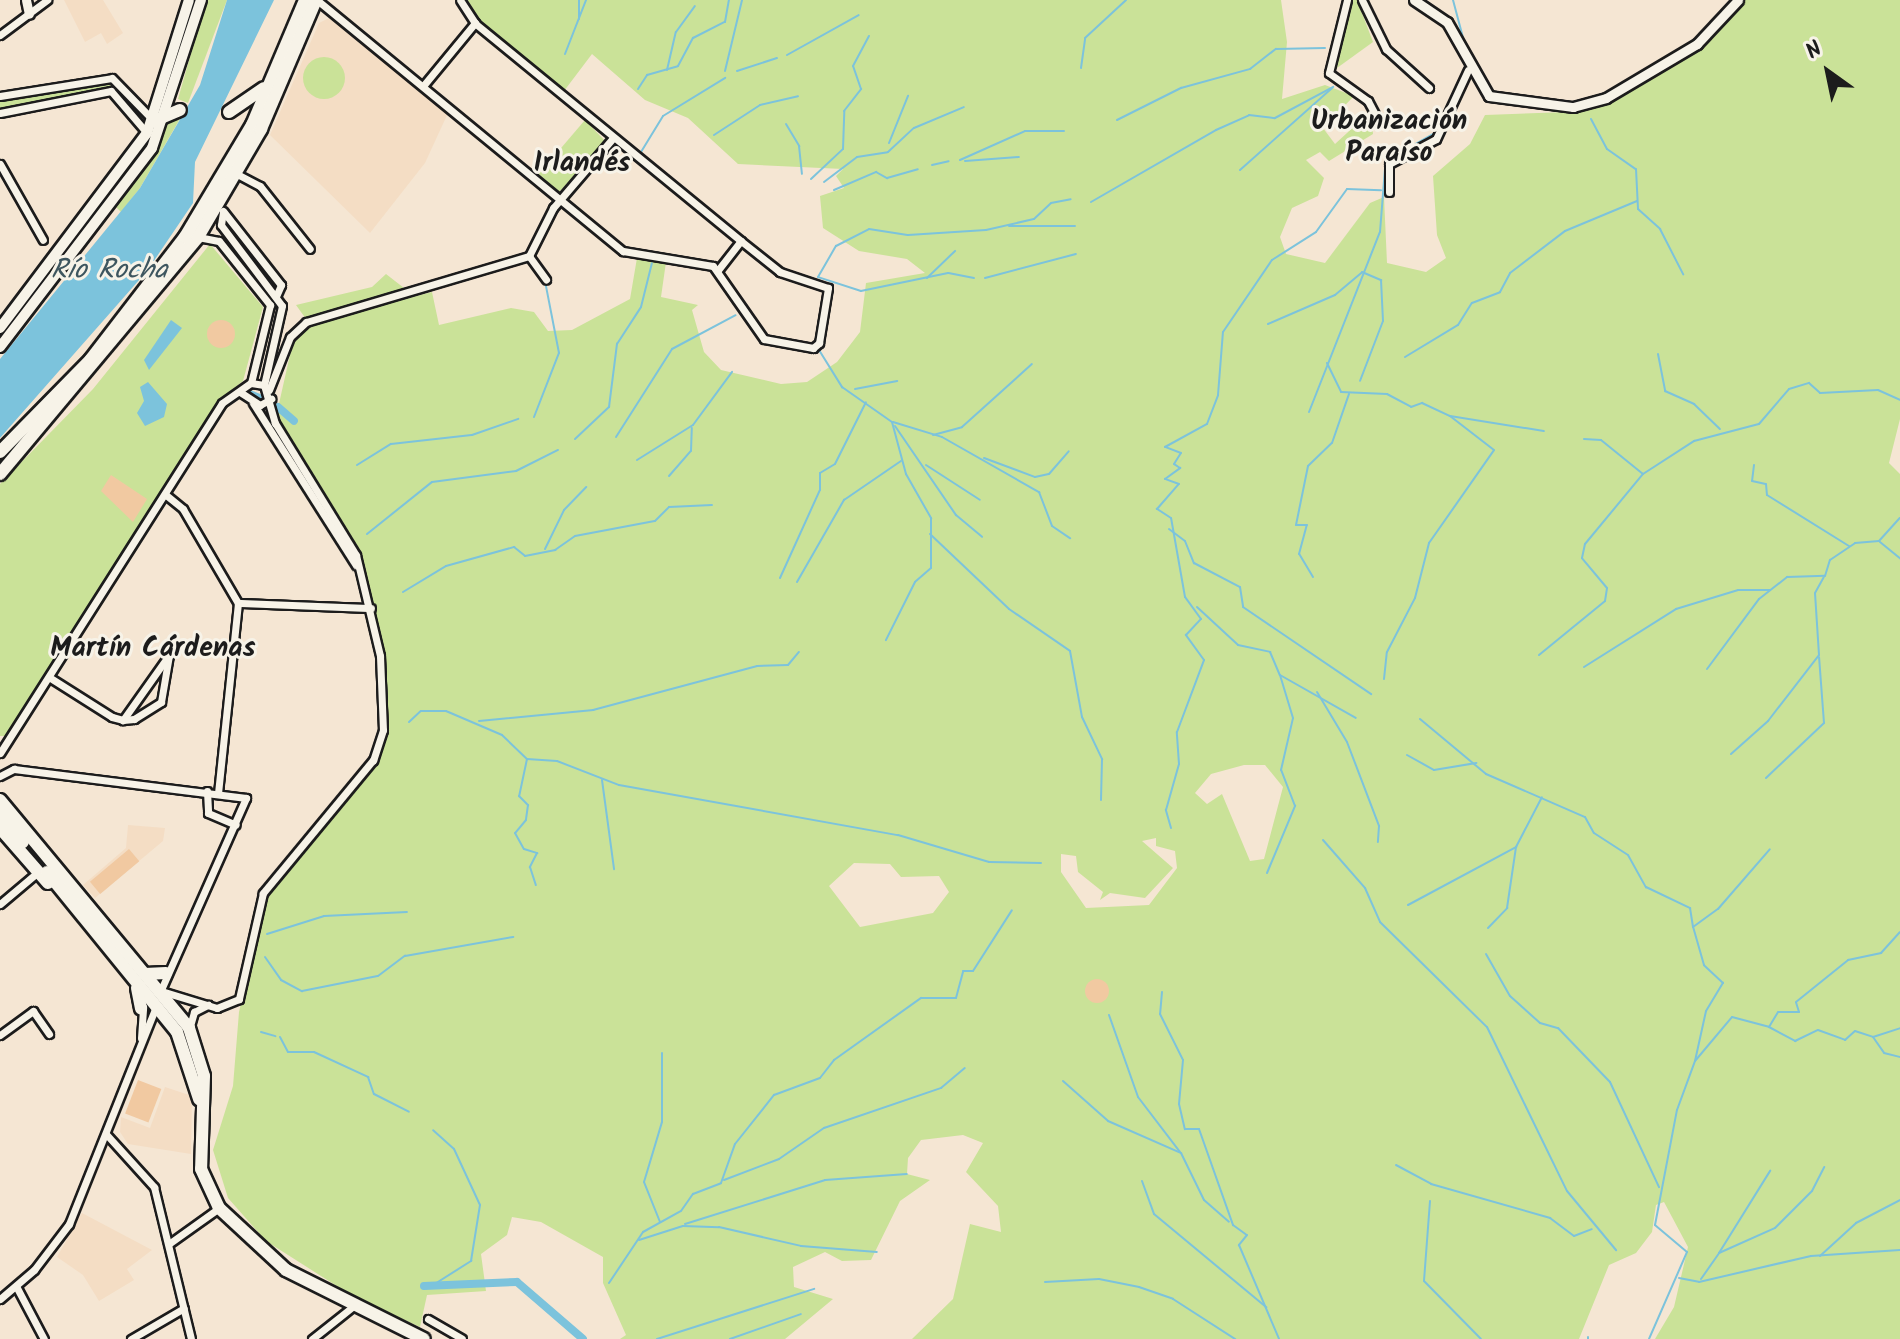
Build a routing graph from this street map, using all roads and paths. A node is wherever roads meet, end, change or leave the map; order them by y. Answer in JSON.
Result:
{"nodes":[{"id":1,"x":26,"y":0,"type":"edge"},
{"id":2,"x":47,"y":0,"type":"edge"},
{"id":3,"x":189,"y":0,"type":"edge"},
{"id":4,"x":201,"y":0,"type":"edge"},
{"id":5,"x":305,"y":0,"type":"edge"},
{"id":6,"x":316,"y":0,"type":"edge"},
{"id":7,"x":460,"y":0,"type":"edge"},
{"id":8,"x":1347,"y":0,"type":"edge"},
{"id":9,"x":1362,"y":0,"type":"edge"},
{"id":10,"x":1414,"y":0,"type":"edge"},
{"id":11,"x":1738,"y":0,"type":"edge"},
{"id":12,"x":29,"y":14,"type":"junction"},
{"id":13,"x":475,"y":23,"type":"junction"},
{"id":14,"x":0,"y":35,"type":"edge"},
{"id":15,"x":1468,"y":70,"type":"junction"},
{"id":16,"x":276,"y":73,"type":"junction"},
{"id":17,"x":423,"y":86,"type":"junction"},
{"id":18,"x":1429,"y":88,"type":"dead end"},
{"id":19,"x":0,"y":96,"type":"edge"},
{"id":20,"x":175,"y":111,"type":"junction"},
{"id":21,"x":229,"y":112,"type":"dead end"},
{"id":22,"x":0,"y":113,"type":"edge"},
{"id":23,"x":1378,"y":120,"type":"dead end"},
{"id":24,"x":154,"y":121,"type":"junction"},
{"id":25,"x":147,"y":133,"type":"junction"},
{"id":26,"x":613,"y":138,"type":"junction"},
{"id":27,"x":0,"y":164,"type":"edge"},
{"id":28,"x":237,"y":174,"type":"junction"},
{"id":29,"x":3,"y":180,"type":"edge"},
{"id":30,"x":1389,"y":192,"type":"dead end"},
{"id":31,"x":562,"y":199,"type":"junction"},
{"id":32,"x":221,"y":209,"type":"junction"},
{"id":33,"x":198,"y":237,"type":"junction"},
{"id":34,"x":741,"y":241,"type":"junction"},
{"id":35,"x":310,"y":249,"type":"dead end"},
{"id":36,"x":529,"y":256,"type":"junction"},
{"id":37,"x":56,"y":259,"type":"junction"},
{"id":38,"x":718,"y":270,"type":"junction"},
{"id":39,"x":546,"y":279,"type":"dead end"},
{"id":40,"x":0,"y":328,"type":"edge"},
{"id":41,"x":0,"y":347,"type":"edge"},
{"id":42,"x":251,"y":383,"type":"junction"},
{"id":43,"x":268,"y":391,"type":"junction"},
{"id":44,"x":240,"y":392,"type":"junction"},
{"id":45,"x":253,"y":403,"type":"junction"},
{"id":46,"x":24,"y":430,"type":"junction"},
{"id":47,"x":0,"y":452,"type":"edge"},
{"id":48,"x":2,"y":467,"type":"edge"},
{"id":49,"x":166,"y":495,"type":"junction"},
{"id":50,"x":358,"y":566,"type":"junction"},
{"id":51,"x":238,"y":603,"type":"junction"},
{"id":52,"x":371,"y":608,"type":"junction"},
{"id":53,"x":52,"y":679,"type":"junction"},
{"id":54,"x":123,"y":720,"type":"junction"},
{"id":55,"x":0,"y":753,"type":"edge"},
{"id":56,"x":0,"y":776,"type":"edge"},
{"id":57,"x":0,"y":789,"type":"edge"},
{"id":58,"x":207,"y":791,"type":"junction"},
{"id":59,"x":218,"y":793,"type":"junction"},
{"id":60,"x":0,"y":800,"type":"edge"},
{"id":61,"x":0,"y":813,"type":"edge"},
{"id":62,"x":236,"y":825,"type":"junction"},
{"id":63,"x":0,"y":828,"type":"edge"},
{"id":64,"x":38,"y":872,"type":"junction"},
{"id":65,"x":78,"y":892,"type":"junction"},
{"id":66,"x":65,"y":897,"type":"junction"},
{"id":67,"x":0,"y":904,"type":"edge"},
{"id":68,"x":91,"y":917,"type":"junction"},
{"id":69,"x":166,"y":973,"type":"junction"},
{"id":70,"x":140,"y":978,"type":"junction"},
{"id":71,"x":152,"y":1001,"type":"junction"},
{"id":72,"x":208,"y":1005,"type":"junction"},
{"id":73,"x":189,"y":1028,"type":"junction"},
{"id":74,"x":49,"y":1034,"type":"dead end"},
{"id":75,"x":0,"y":1035,"type":"edge"},
{"id":76,"x":141,"y":1040,"type":"junction"},
{"id":77,"x":199,"y":1103,"type":"junction"},
{"id":78,"x":106,"y":1134,"type":"junction"},
{"id":79,"x":219,"y":1208,"type":"junction"},
{"id":80,"x":170,"y":1243,"type":"junction"},
{"id":81,"x":16,"y":1286,"type":"junction"},
{"id":82,"x":0,"y":1299,"type":"edge"},
{"id":83,"x":184,"y":1308,"type":"junction"},
{"id":84,"x":351,"y":1308,"type":"junction"},
{"id":85,"x":428,"y":1319,"type":"dead end"},
{"id":86,"x":420,"y":1338,"type":"edge"},
{"id":87,"x":44,"y":1339,"type":"edge"},
{"id":88,"x":131,"y":1339,"type":"edge"},
{"id":89,"x":191,"y":1339,"type":"edge"},
{"id":90,"x":312,"y":1339,"type":"edge"},
{"id":91,"x":462,"y":1339,"type":"edge"}],
"edges":[{"from":1,"to":12,"type":"street"},
{"from":2,"to":12,"type":"street"},
{"from":3,"to":24,"type":"main road"},
{"from":4,"to":20,"type":"main road"},
{"from":5,"to":16,"type":"highway"},
{"from":6,"to":17,"type":"street"},
{"from":6,"to":28,"type":"highway"},
{"from":7,"to":13,"type":"street"},
{"from":8,"to":23,"type":"street"},
{"from":9,"to":18,"type":"street"},
{"from":10,"to":15,"type":"street"},
{"from":11,"to":15,"type":"street"},
{"from":12,"to":14,"type":"street"},
{"from":13,"to":17,"type":"street"},
{"from":13,"to":26,"type":"street"},
{"from":15,"to":30,"type":"street"},
{"from":16,"to":21,"type":"highway"},
{"from":16,"to":46,"type":"highway"},
{"from":17,"to":31,"type":"street"},
{"from":19,"to":24,"type":"street"},
{"from":20,"to":24,"type":"highway"},
{"from":20,"to":41,"type":"main road"},
{"from":22,"to":25,"type":"street"},
{"from":24,"to":25,"type":"main road"},
{"from":25,"to":37,"type":"main road"},
{"from":26,"to":31,"type":"street"},
{"from":26,"to":34,"type":"street"},
{"from":27,"to":29,"type":"street"},
{"from":28,"to":32,"type":"highway"},
{"from":28,"to":35,"type":"street"},
{"from":29,"to":37,"type":"street"},
{"from":31,"to":36,"type":"street"},
{"from":31,"to":38,"type":"street"},
{"from":32,"to":33,"type":"highway"},
{"from":32,"to":43,"type":"street"},
{"from":33,"to":42,"type":"street"},
{"from":33,"to":48,"type":"highway"},
{"from":34,"to":38,"type":"street"},
{"from":34,"to":38,"type":"street"},
{"from":36,"to":39,"type":"street"},
{"from":36,"to":43,"type":"street"},
{"from":37,"to":40,"type":"main road"},
{"from":42,"to":43,"type":"street"},
{"from":42,"to":44,"type":"street"},
{"from":43,"to":45,"type":"street"},
{"from":43,"to":50,"type":"street"},
{"from":44,"to":45,"type":"street"},
{"from":44,"to":49,"type":"street"},
{"from":45,"to":50,"type":"street"},
{"from":46,"to":47,"type":"highway"},
{"from":46,"to":48,"type":"highway"},
{"from":49,"to":51,"type":"street"},
{"from":49,"to":53,"type":"street"},
{"from":50,"to":52,"type":"street"},
{"from":51,"to":52,"type":"street"},
{"from":51,"to":59,"type":"street"},
{"from":52,"to":72,"type":"street"},
{"from":53,"to":54,"type":"street"},
{"from":53,"to":55,"type":"street"},
{"from":54,"to":54,"type":"street"},
{"from":56,"to":58,"type":"street"},
{"from":57,"to":65,"type":"highway"},
{"from":58,"to":59,"type":"street"},
{"from":58,"to":62,"type":"street"},
{"from":59,"to":62,"type":"street"},
{"from":60,"to":65,"type":"highway"},
{"from":61,"to":66,"type":"highway"},
{"from":62,"to":69,"type":"street"},
{"from":63,"to":64,"type":"highway"},
{"from":64,"to":66,"type":"highway"},
{"from":64,"to":67,"type":"street"},
{"from":65,"to":68,"type":"highway"},
{"from":66,"to":68,"type":"highway"},
{"from":68,"to":70,"type":"highway"},
{"from":69,"to":70,"type":"highway"},
{"from":69,"to":71,"type":"street"},
{"from":70,"to":71,"type":"highway"},
{"from":70,"to":71,"type":"highway"},
{"from":71,"to":72,"type":"street"},
{"from":71,"to":73,"type":"highway"},
{"from":71,"to":76,"type":"street"},
{"from":71,"to":76,"type":"street"},
{"from":71,"to":77,"type":"highway"},
{"from":72,"to":73,"type":"street"},
{"from":73,"to":77,"type":"highway"},
{"from":74,"to":75,"type":"street"},
{"from":76,"to":78,"type":"street"},
{"from":77,"to":79,"type":"highway"},
{"from":78,"to":80,"type":"street"},
{"from":78,"to":81,"type":"street"},
{"from":79,"to":80,"type":"street"},
{"from":79,"to":84,"type":"highway"},
{"from":80,"to":83,"type":"street"},
{"from":81,"to":82,"type":"street"},
{"from":81,"to":87,"type":"street"},
{"from":83,"to":88,"type":"street"},
{"from":83,"to":89,"type":"street"},
{"from":84,"to":86,"type":"highway"},
{"from":84,"to":90,"type":"street"},
{"from":85,"to":91,"type":"street"}]}
